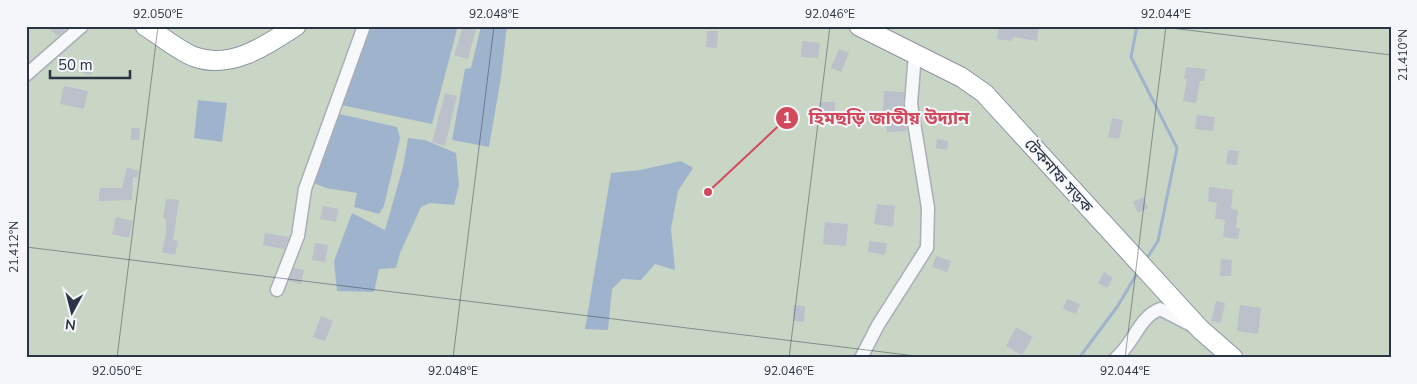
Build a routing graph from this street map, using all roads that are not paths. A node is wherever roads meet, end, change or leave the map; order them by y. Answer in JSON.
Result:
{"nodes":[{"id":1,"x":82,"y":26,"type":"edge"},
{"id":2,"x":145,"y":26,"type":"edge"},
{"id":3,"x":296,"y":26,"type":"edge"},
{"id":4,"x":364,"y":26,"type":"edge"},
{"id":5,"x":859,"y":26,"type":"edge"},
{"id":6,"x":915,"y":54,"type":"junction"},
{"id":7,"x":26,"y":75,"type":"edge"},
{"id":8,"x":276,"y":290,"type":"dead end"},
{"id":9,"x":1200,"y":330,"type":"junction"},
{"id":10,"x":861,"y":358,"type":"edge"},
{"id":11,"x":1116,"y":358,"type":"edge"},
{"id":12,"x":1233,"y":358,"type":"edge"}],
"edges":[{"from":1,"to":7,"type":"street"},
{"from":2,"to":3,"type":"highway"},
{"from":4,"to":8,"type":"street"},
{"from":5,"to":6,"type":"highway","name":"টেকনাফ সড়ক"},
{"from":6,"to":9,"type":"highway","name":"টেকনাফ সড়ক"},
{"from":6,"to":10,"type":"street"},
{"from":9,"to":11,"type":"street"},
{"from":9,"to":12,"type":"highway","name":"টেকনাফ সড়ক"}]}
